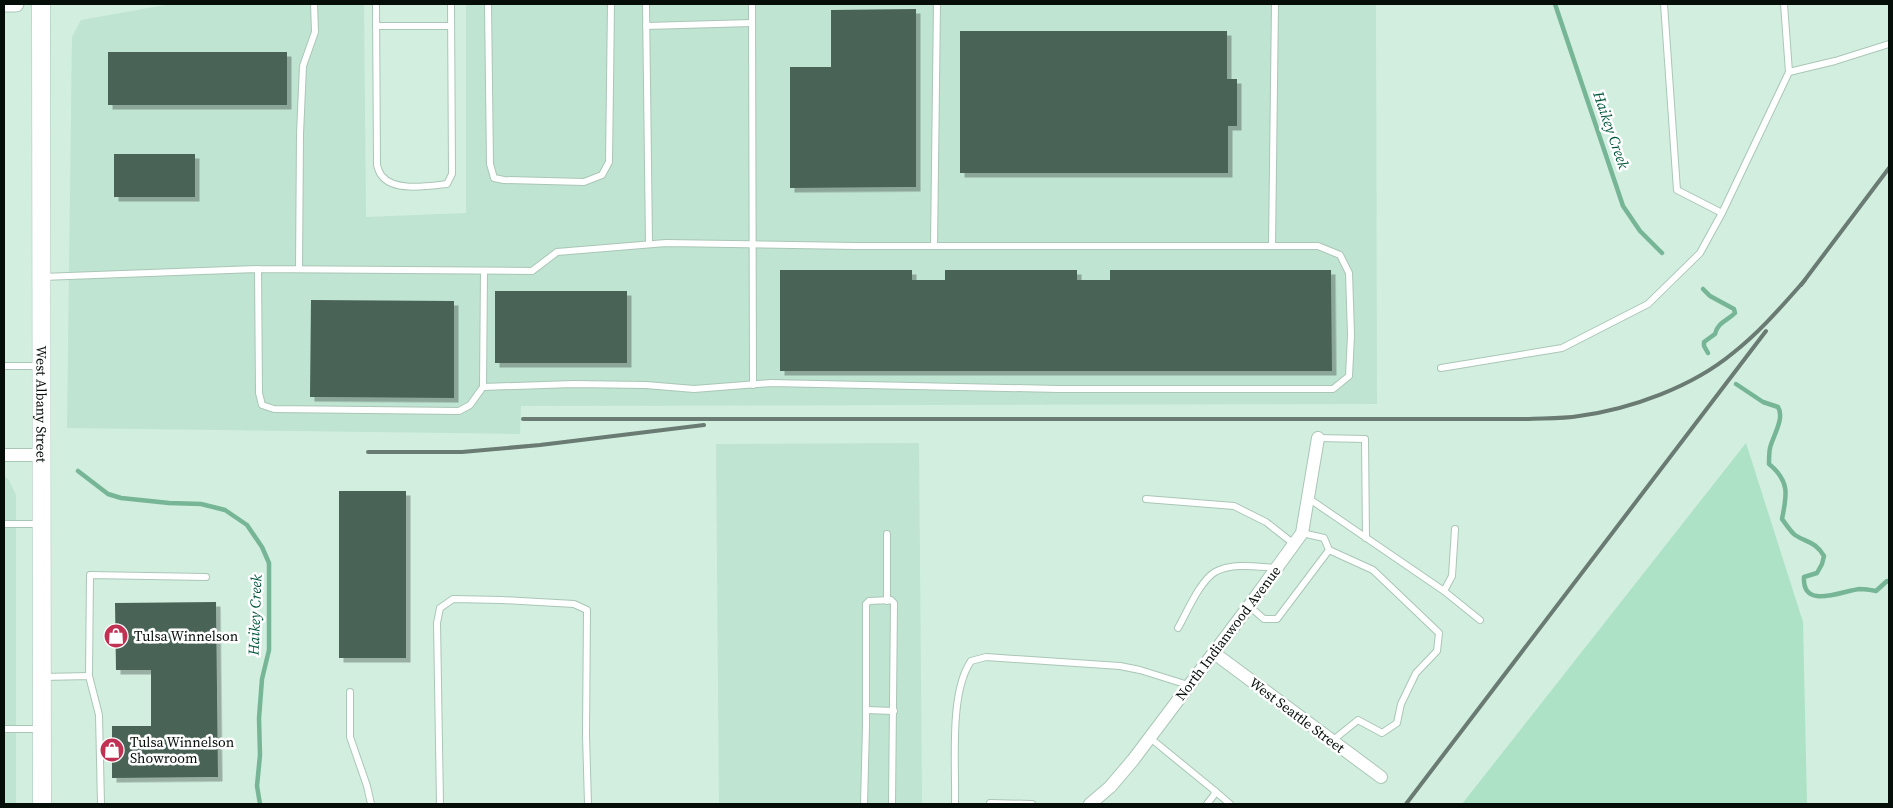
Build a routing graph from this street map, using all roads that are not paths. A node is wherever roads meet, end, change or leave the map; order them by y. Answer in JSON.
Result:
{"nodes":[{"id":1,"x":4,"y":4,"type":"edge"},
{"id":2,"x":16,"y":4,"type":"edge"},
{"id":3,"x":41,"y":4,"type":"edge"},
{"id":4,"x":314,"y":4,"type":"edge"},
{"id":5,"x":376,"y":4,"type":"edge"},
{"id":6,"x":451,"y":4,"type":"edge"},
{"id":7,"x":488,"y":4,"type":"edge"},
{"id":8,"x":610,"y":4,"type":"edge"},
{"id":9,"x":646,"y":4,"type":"edge"},
{"id":10,"x":752,"y":4,"type":"edge"},
{"id":11,"x":937,"y":4,"type":"edge"},
{"id":12,"x":1275,"y":4,"type":"edge"},
{"id":13,"x":1664,"y":4,"type":"edge"},
{"id":14,"x":1784,"y":4,"type":"edge"},
{"id":15,"x":752,"y":23,"type":"junction"},
{"id":16,"x":376,"y":26,"type":"junction"},
{"id":17,"x":451,"y":26,"type":"junction"},
{"id":18,"x":646,"y":26,"type":"junction"},
{"id":19,"x":1889,"y":44,"type":"edge"},
{"id":20,"x":1789,"y":72,"type":"junction"},
{"id":21,"x":1722,"y":213,"type":"junction"},
{"id":22,"x":649,"y":244,"type":"junction"},
{"id":23,"x":752,"y":244,"type":"junction"},
{"id":24,"x":934,"y":246,"type":"junction"},
{"id":25,"x":1272,"y":246,"type":"junction"},
{"id":26,"x":258,"y":269,"type":"junction"},
{"id":27,"x":299,"y":269,"type":"junction"},
{"id":28,"x":484,"y":271,"type":"junction"},
{"id":29,"x":41,"y":277,"type":"junction"},
{"id":30,"x":4,"y":366,"type":"edge"},
{"id":31,"x":41,"y":366,"type":"junction"},
{"id":32,"x":1441,"y":368,"type":"dead end"},
{"id":33,"x":753,"y":385,"type":"junction"},
{"id":34,"x":483,"y":387,"type":"junction"},
{"id":35,"x":1318,"y":438,"type":"joint"},
{"id":36,"x":4,"y":455,"type":"edge"},
{"id":37,"x":41,"y":455,"type":"junction"},
{"id":38,"x":1308,"y":498,"type":"junction"},
{"id":39,"x":1146,"y":499,"type":"dead end"},
{"id":40,"x":4,"y":524,"type":"edge"},
{"id":41,"x":41,"y":524,"type":"junction"},
{"id":42,"x":1455,"y":529,"type":"dead end"},
{"id":43,"x":886,"y":534,"type":"dead end"},
{"id":44,"x":1366,"y":538,"type":"junction"},
{"id":45,"x":1298,"y":539,"type":"junction"},
{"id":46,"x":1328,"y":550,"type":"junction"},
{"id":47,"x":1278,"y":568,"type":"junction"},
{"id":48,"x":206,"y":577,"type":"dead end"},
{"id":49,"x":1444,"y":591,"type":"junction"},
{"id":50,"x":887,"y":600,"type":"junction"},
{"id":51,"x":1249,"y":606,"type":"junction"},
{"id":52,"x":1480,"y":620,"type":"dead end"},
{"id":53,"x":1178,"y":628,"type":"dead end"},
{"id":54,"x":1214,"y":653,"type":"junction"},
{"id":55,"x":90,"y":676,"type":"junction"},
{"id":56,"x":42,"y":678,"type":"junction"},
{"id":57,"x":1188,"y":685,"type":"junction"},
{"id":58,"x":350,"y":692,"type":"dead end"},
{"id":59,"x":866,"y":710,"type":"junction"},
{"id":60,"x":894,"y":711,"type":"junction"},
{"id":61,"x":4,"y":729,"type":"edge"},
{"id":62,"x":42,"y":729,"type":"junction"},
{"id":63,"x":1149,"y":738,"type":"junction"},
{"id":64,"x":1332,"y":741,"type":"junction"},
{"id":65,"x":1380,"y":777,"type":"dead end"},
{"id":66,"x":1215,"y":791,"type":"junction"},
{"id":67,"x":990,"y":803,"type":"dead end"},
{"id":68,"x":42,"y":804,"type":"edge"},
{"id":69,"x":101,"y":804,"type":"edge"},
{"id":70,"x":371,"y":804,"type":"edge"},
{"id":71,"x":440,"y":804,"type":"edge"},
{"id":72,"x":588,"y":804,"type":"edge"},
{"id":73,"x":864,"y":804,"type":"edge"},
{"id":74,"x":892,"y":804,"type":"edge"},
{"id":75,"x":955,"y":804,"type":"edge"},
{"id":76,"x":1032,"y":804,"type":"edge"},
{"id":77,"x":1090,"y":804,"type":"edge"},
{"id":78,"x":1207,"y":804,"type":"edge"},
{"id":79,"x":1230,"y":804,"type":"edge"}],
"edges":[{"from":1,"to":2,"type":"street"},
{"from":3,"to":29,"type":"main road","name":"West Albany Street"},
{"from":4,"to":27,"type":"lane"},
{"from":5,"to":16,"type":"lane"},
{"from":6,"to":17,"type":"lane"},
{"from":7,"to":8,"type":"lane"},
{"from":9,"to":18,"type":"lane"},
{"from":10,"to":15,"type":"lane"},
{"from":11,"to":24,"type":"lane"},
{"from":12,"to":25,"type":"lane"},
{"from":13,"to":21,"type":"lane"},
{"from":14,"to":20,"type":"lane"},
{"from":15,"to":18,"type":"lane"},
{"from":15,"to":23,"type":"lane"},
{"from":16,"to":17,"type":"lane"},
{"from":16,"to":17,"type":"lane"},
{"from":18,"to":22,"type":"lane"},
{"from":19,"to":20,"type":"lane"},
{"from":20,"to":21,"type":"lane"},
{"from":21,"to":32,"type":"lane"},
{"from":22,"to":23,"type":"lane"},
{"from":22,"to":28,"type":"lane"},
{"from":23,"to":24,"type":"lane"},
{"from":23,"to":33,"type":"lane"},
{"from":24,"to":25,"type":"lane"},
{"from":25,"to":33,"type":"lane"},
{"from":26,"to":27,"type":"lane"},
{"from":26,"to":29,"type":"lane"},
{"from":26,"to":34,"type":"lane"},
{"from":27,"to":28,"type":"lane"},
{"from":28,"to":34,"type":"lane"},
{"from":29,"to":31,"type":"main road","name":"West Albany Street"},
{"from":30,"to":31,"type":"lane"},
{"from":31,"to":37,"type":"main road","name":"West Albany Street"},
{"from":33,"to":34,"type":"lane"},
{"from":35,"to":38,"type":"street","name":"North Indianwood Avenue"},
{"from":35,"to":44,"type":"lane"},
{"from":36,"to":37,"type":"street"},
{"from":37,"to":41,"type":"main road","name":"West Albany Street"},
{"from":38,"to":44,"type":"lane"},
{"from":38,"to":45,"type":"street","name":"North Indianwood Avenue"},
{"from":39,"to":45,"type":"lane"},
{"from":40,"to":41,"type":"lane"},
{"from":41,"to":56,"type":"main road","name":"West Albany Street"},
{"from":42,"to":49,"type":"lane"},
{"from":43,"to":50,"type":"lane"},
{"from":44,"to":49,"type":"lane"},
{"from":45,"to":46,"type":"lane"},
{"from":45,"to":47,"type":"street","name":"North Indianwood Avenue"},
{"from":46,"to":51,"type":"lane"},
{"from":46,"to":64,"type":"lane"},
{"from":47,"to":51,"type":"street","name":"North Indianwood Avenue"},
{"from":47,"to":53,"type":"lane"},
{"from":48,"to":55,"type":"lane"},
{"from":49,"to":52,"type":"lane"},
{"from":50,"to":59,"type":"lane"},
{"from":50,"to":60,"type":"lane"},
{"from":51,"to":54,"type":"street","name":"North Indianwood Avenue"},
{"from":54,"to":57,"type":"street","name":"North Indianwood Avenue"},
{"from":54,"to":64,"type":"street","name":"West Seattle Street"},
{"from":55,"to":56,"type":"lane"},
{"from":55,"to":69,"type":"lane"},
{"from":56,"to":62,"type":"main road","name":"West Albany Street"},
{"from":57,"to":63,"type":"street","name":"North Indianwood Avenue"},
{"from":57,"to":75,"type":"lane"},
{"from":58,"to":70,"type":"lane"},
{"from":59,"to":60,"type":"lane"},
{"from":59,"to":73,"type":"lane"},
{"from":60,"to":74,"type":"lane"},
{"from":61,"to":62,"type":"lane"},
{"from":62,"to":68,"type":"main road","name":"West Albany Street"},
{"from":63,"to":66,"type":"lane"},
{"from":63,"to":77,"type":"street","name":"North Indianwood Avenue"},
{"from":64,"to":65,"type":"street","name":"West Seattle Street"},
{"from":66,"to":78,"type":"lane"},
{"from":66,"to":79,"type":"lane"},
{"from":67,"to":76,"type":"lane"},
{"from":71,"to":72,"type":"lane"}]}
